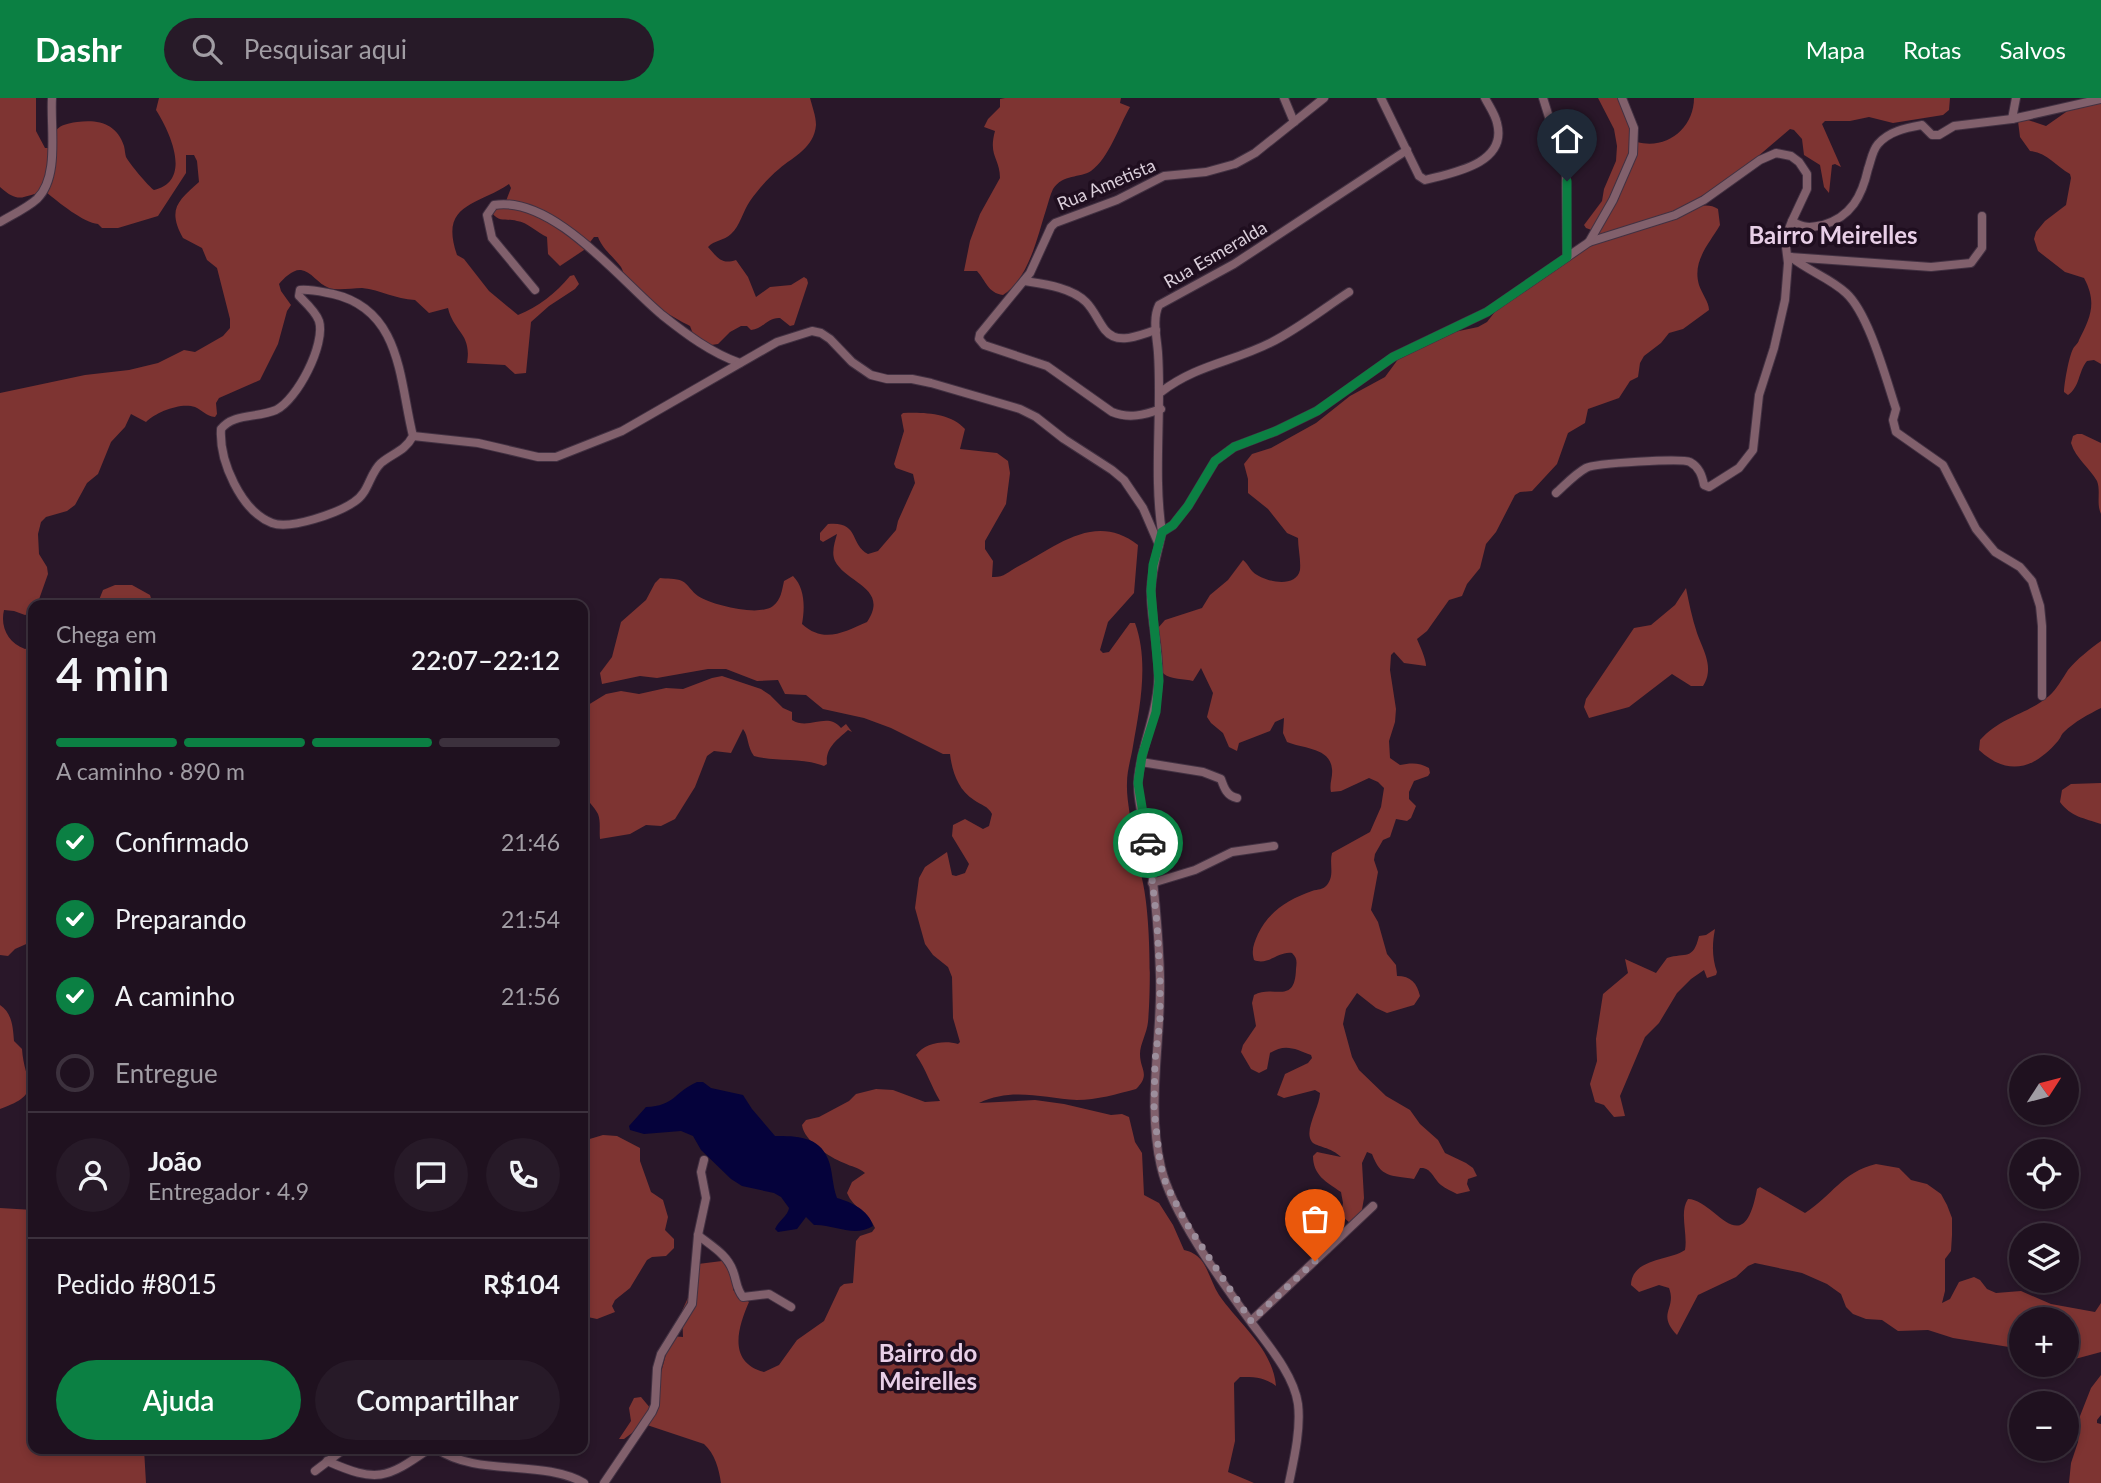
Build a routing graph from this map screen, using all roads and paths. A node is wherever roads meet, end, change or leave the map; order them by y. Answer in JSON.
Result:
{"nodes":[{"id":1,"x":52,"y":98,"type":"edge"},
{"id":2,"x":1283,"y":98,"type":"edge"},
{"id":3,"x":1324,"y":98,"type":"edge"},
{"id":4,"x":1381,"y":98,"type":"edge"},
{"id":5,"x":1485,"y":98,"type":"edge"},
{"id":6,"x":1543,"y":98,"type":"edge"},
{"id":7,"x":1622,"y":98,"type":"edge"},
{"id":8,"x":2016,"y":98,"type":"edge"},
{"id":9,"x":2101,"y":99,"type":"edge"},
{"id":10,"x":2012,"y":119,"type":"junction"},
{"id":11,"x":1294,"y":122,"type":"junction"},
{"id":12,"x":1407,"y":150,"type":"junction"},
{"id":13,"x":1982,"y":216,"type":"dead end"},
{"id":14,"x":1792,"y":221,"type":"junction"},
{"id":15,"x":0,"y":222,"type":"edge"},
{"id":16,"x":1589,"y":242,"type":"junction"},
{"id":17,"x":1567,"y":257,"type":"junction"},
{"id":18,"x":1789,"y":257,"type":"junction"},
{"id":19,"x":1024,"y":281,"type":"junction"},
{"id":20,"x":535,"y":290,"type":"dead end"},
{"id":21,"x":1349,"y":292,"type":"dead end"},
{"id":22,"x":1156,"y":330,"type":"junction"},
{"id":23,"x":740,"y":363,"type":"junction"},
{"id":24,"x":1160,"y":392,"type":"junction"},
{"id":25,"x":1161,"y":409,"type":"junction"},
{"id":26,"x":413,"y":436,"type":"junction"},
{"id":27,"x":1556,"y":493,"type":"dead end"},
{"id":28,"x":1162,"y":532,"type":"junction"},
{"id":29,"x":1159,"y":545,"type":"junction"},
{"id":30,"x":2042,"y":696,"type":"dead end"},
{"id":31,"x":1141,"y":762,"type":"junction"},
{"id":32,"x":1237,"y":798,"type":"dead end"},
{"id":33,"x":1274,"y":846,"type":"dead end"},
{"id":34,"x":1152,"y":883,"type":"junction"},
{"id":35,"x":704,"y":1160,"type":"dead end"},
{"id":36,"x":1373,"y":1206,"type":"dead end"},
{"id":37,"x":1299,"y":1213,"type":"dead end"},
{"id":38,"x":698,"y":1235,"type":"junction"},
{"id":39,"x":1327,"y":1249,"type":"junction"},
{"id":40,"x":791,"y":1307,"type":"dead end"},
{"id":41,"x":1251,"y":1321,"type":"junction"},
{"id":42,"x":337,"y":1454,"type":"edge"},
{"id":43,"x":422,"y":1454,"type":"edge"},
{"id":44,"x":449,"y":1454,"type":"edge"},
{"id":45,"x":327,"y":1461,"type":"junction"},
{"id":46,"x":315,"y":1471,"type":"dead end"},
{"id":47,"x":584,"y":1483,"type":"edge"},
{"id":48,"x":604,"y":1483,"type":"edge"},
{"id":49,"x":1289,"y":1483,"type":"edge"}],
"edges":[{"from":1,"to":15,"type":"street"},
{"from":2,"to":11,"type":"street"},
{"from":3,"to":11,"type":"street","name":"Rua Ametista"},
{"from":4,"to":12,"type":"street"},
{"from":5,"to":12,"type":"street"},
{"from":6,"to":17,"type":"street"},
{"from":7,"to":16,"type":"street"},
{"from":8,"to":10,"type":"street"},
{"from":9,"to":10,"type":"street"},
{"from":10,"to":14,"type":"street"},
{"from":11,"to":19,"type":"street","name":"Rua Ametista"},
{"from":12,"to":22,"type":"street","name":"Rua Esmeralda"},
{"from":13,"to":18,"type":"street"},
{"from":14,"to":16,"type":"street"},
{"from":14,"to":18,"type":"street"},
{"from":16,"to":17,"type":"street"},
{"from":17,"to":28,"type":"street"},
{"from":18,"to":27,"type":"street"},
{"from":18,"to":30,"type":"street"},
{"from":19,"to":22,"type":"street"},
{"from":19,"to":25,"type":"street","name":"Rua Ametista"},
{"from":20,"to":23,"type":"street"},
{"from":21,"to":24,"type":"street"},
{"from":22,"to":24,"type":"street","name":"Rua Esmeralda"},
{"from":23,"to":26,"type":"street"},
{"from":23,"to":29,"type":"street"},
{"from":24,"to":25,"type":"street","name":"Rua Esmeralda"},
{"from":25,"to":28,"type":"street","name":"Rua Esmeralda"},
{"from":26,"to":26,"type":"street"},
{"from":28,"to":29,"type":"street"},
{"from":29,"to":31,"type":"street"},
{"from":31,"to":32,"type":"street"},
{"from":31,"to":34,"type":"street"},
{"from":33,"to":34,"type":"street"},
{"from":34,"to":41,"type":"street"},
{"from":35,"to":38,"type":"street"},
{"from":36,"to":39,"type":"street"},
{"from":37,"to":39,"type":"street"},
{"from":38,"to":40,"type":"street"},
{"from":38,"to":48,"type":"street"},
{"from":39,"to":41,"type":"street"},
{"from":41,"to":49,"type":"street"},
{"from":42,"to":45,"type":"street"},
{"from":43,"to":45,"type":"street"},
{"from":44,"to":47,"type":"street"},
{"from":45,"to":46,"type":"street"}]}
